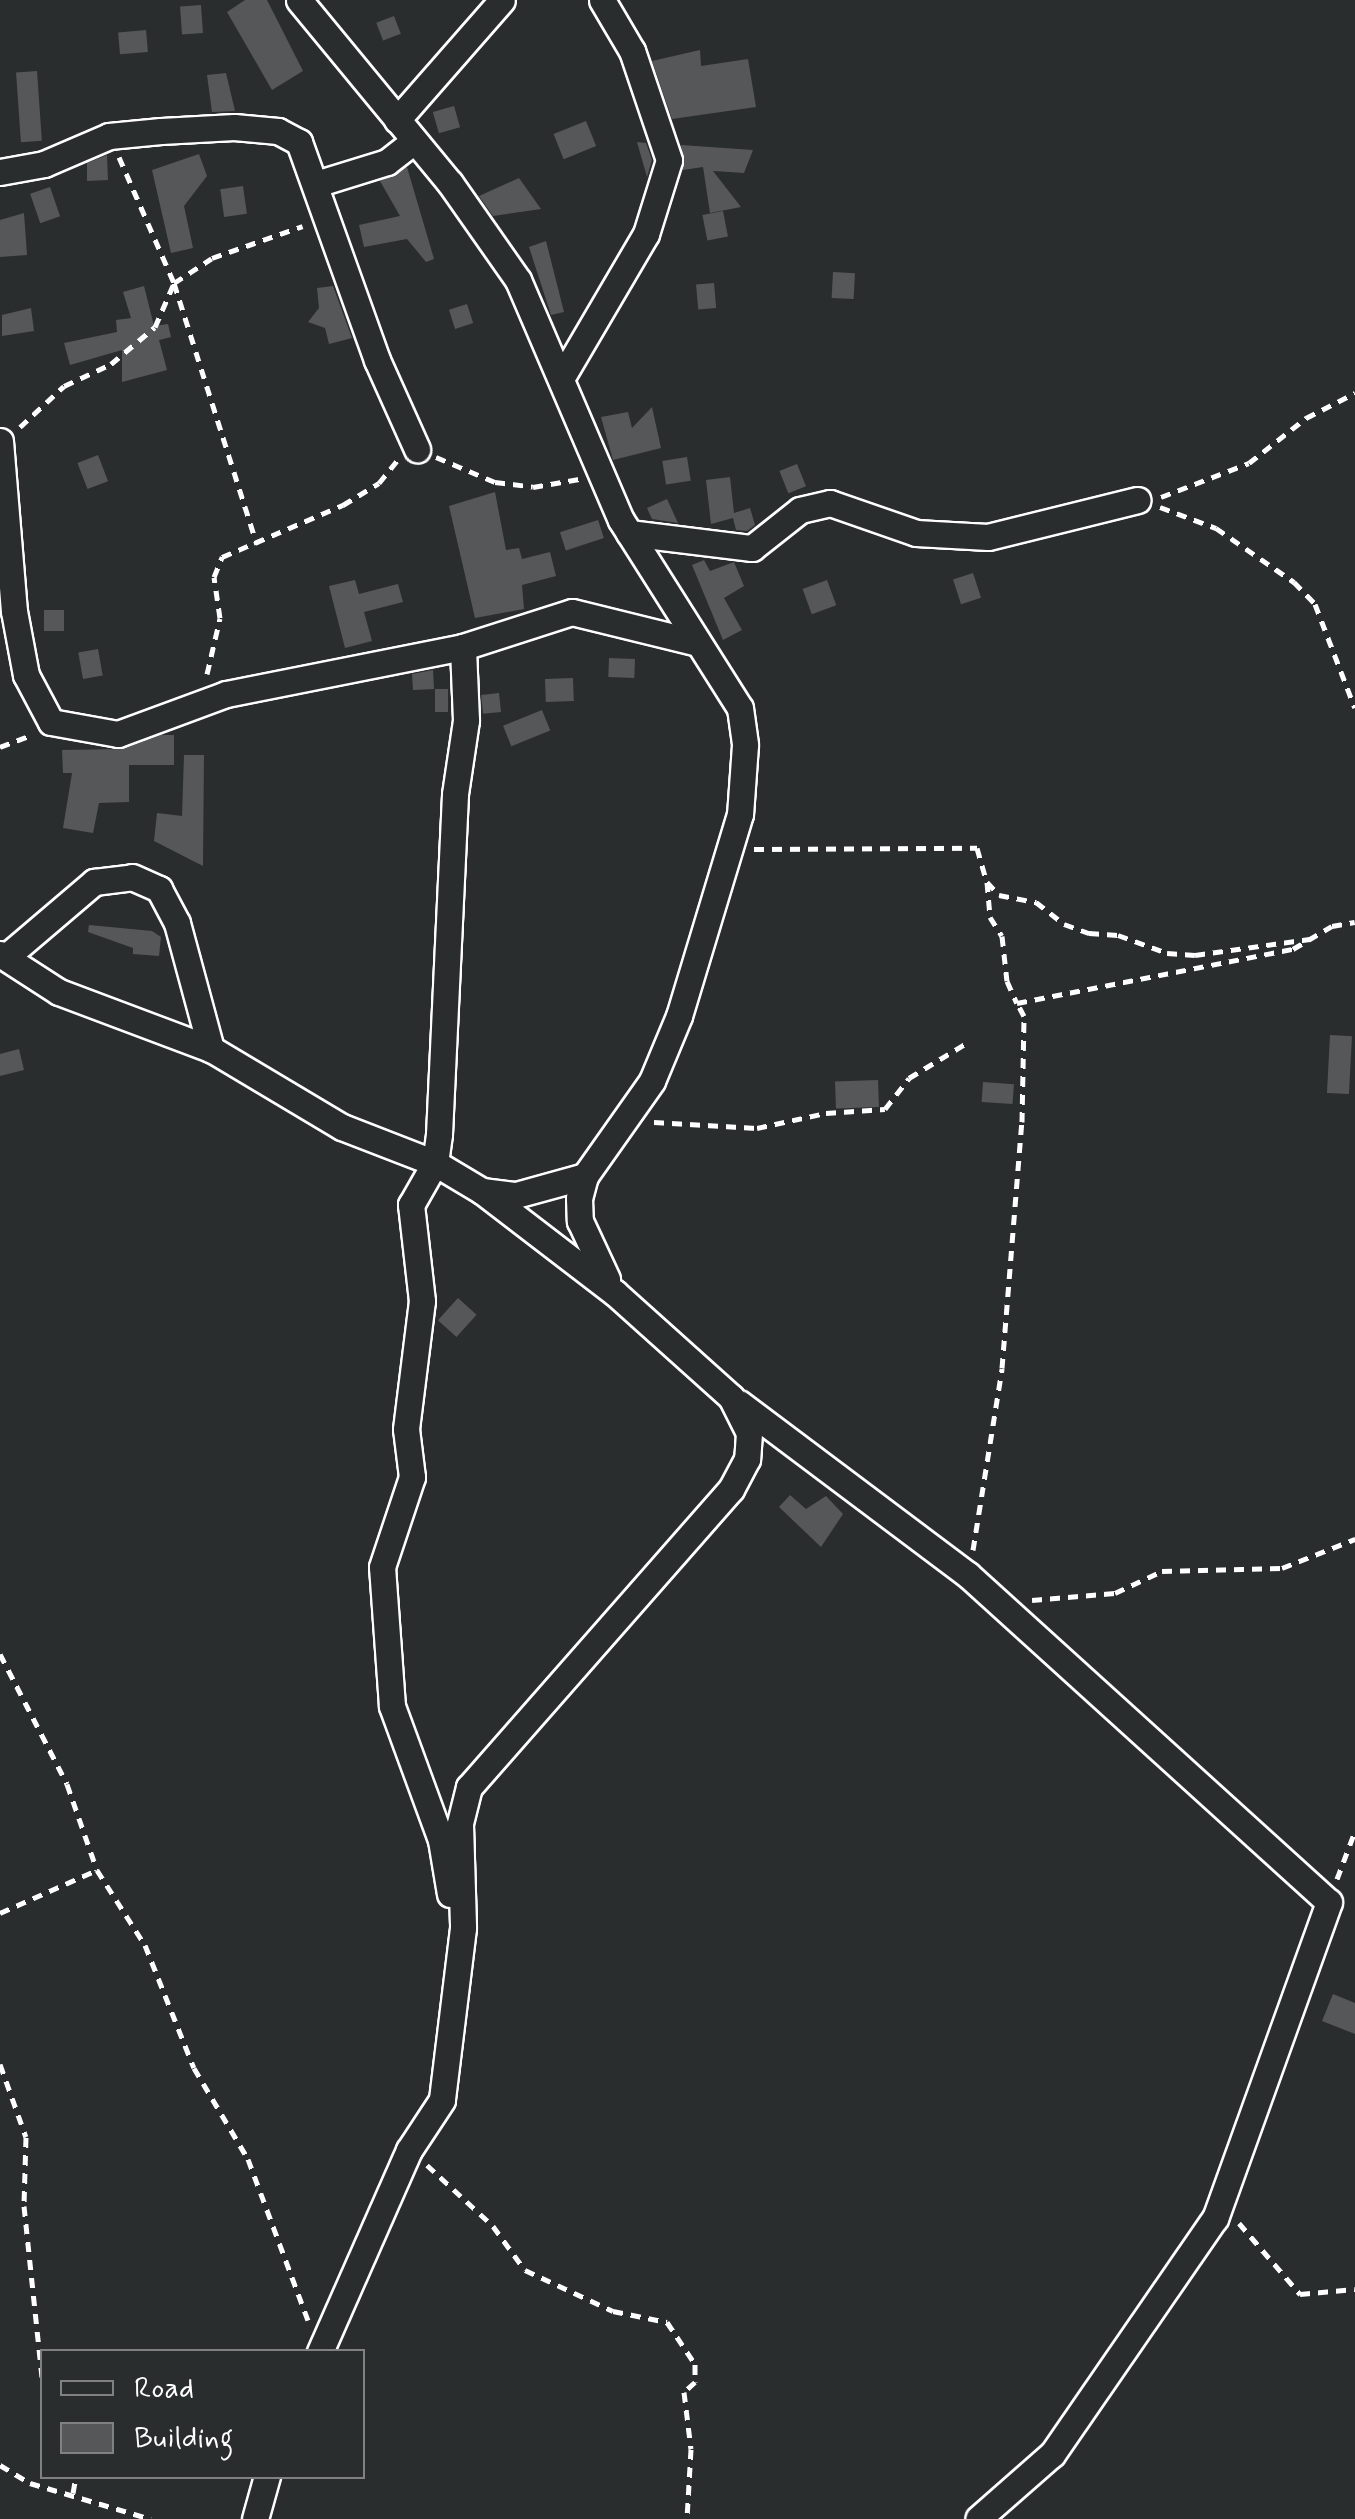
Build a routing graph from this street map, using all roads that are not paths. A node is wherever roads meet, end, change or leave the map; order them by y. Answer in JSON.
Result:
{"nodes":[{"id":1,"x":299,"y":0,"type":"edge"},
{"id":2,"x":502,"y":0,"type":"edge"},
{"id":3,"x":602,"y":0,"type":"edge"},
{"id":4,"x":397,"y":120,"type":"junction"},
{"id":5,"x":414,"y":141,"type":"junction"},
{"id":6,"x":0,"y":172,"type":"edge"},
{"id":7,"x":316,"y":184,"type":"junction"},
{"id":8,"x":562,"y":377,"type":"junction"},
{"id":9,"x":0,"y":443,"type":"edge"},
{"id":10,"x":417,"y":449,"type":"road end"},
{"id":11,"x":1138,"y":500,"type":"road end"},
{"id":12,"x":629,"y":533,"type":"junction"},
{"id":13,"x":694,"y":642,"type":"junction"},
{"id":14,"x":462,"y":647,"type":"junction"},
{"id":15,"x":3,"y":956,"type":"edge"},
{"id":16,"x":211,"y":1050,"type":"junction"},
{"id":17,"x":435,"y":1162,"type":"junction"},
{"id":18,"x":585,"y":1176,"type":"junction"},
{"id":19,"x":482,"y":1191,"type":"junction"},
{"id":20,"x":615,"y":1293,"type":"junction"},
{"id":21,"x":731,"y":1397,"type":"junction"},
{"id":22,"x":458,"y":1958,"type":"junction"},
{"id":23,"x":321,"y":2348,"type":"edge"},
{"id":24,"x":267,"y":2479,"type":"edge"},
{"id":25,"x":255,"y":2519,"type":"edge"},
{"id":26,"x":978,"y":2519,"type":"edge"}],
"edges":[{"from":1,"to":4,"type":"street"},
{"from":2,"to":4,"type":"street"},
{"from":3,"to":8,"type":"street"},
{"from":4,"to":5,"type":"street"},
{"from":5,"to":7,"type":"street"},
{"from":5,"to":8,"type":"street"},
{"from":6,"to":7,"type":"street"},
{"from":7,"to":10,"type":"street"},
{"from":8,"to":12,"type":"street"},
{"from":9,"to":14,"type":"street"},
{"from":11,"to":12,"type":"street"},
{"from":12,"to":13,"type":"street"},
{"from":13,"to":14,"type":"street"},
{"from":13,"to":18,"type":"street"},
{"from":14,"to":17,"type":"street"},
{"from":15,"to":16,"type":"street"},
{"from":15,"to":16,"type":"street"},
{"from":16,"to":17,"type":"street"},
{"from":17,"to":19,"type":"street"},
{"from":17,"to":22,"type":"street"},
{"from":18,"to":19,"type":"street"},
{"from":18,"to":20,"type":"street"},
{"from":19,"to":20,"type":"street"},
{"from":20,"to":21,"type":"street"},
{"from":21,"to":22,"type":"street"},
{"from":21,"to":26,"type":"street"},
{"from":22,"to":23,"type":"street"},
{"from":24,"to":25,"type":"street"}]}
